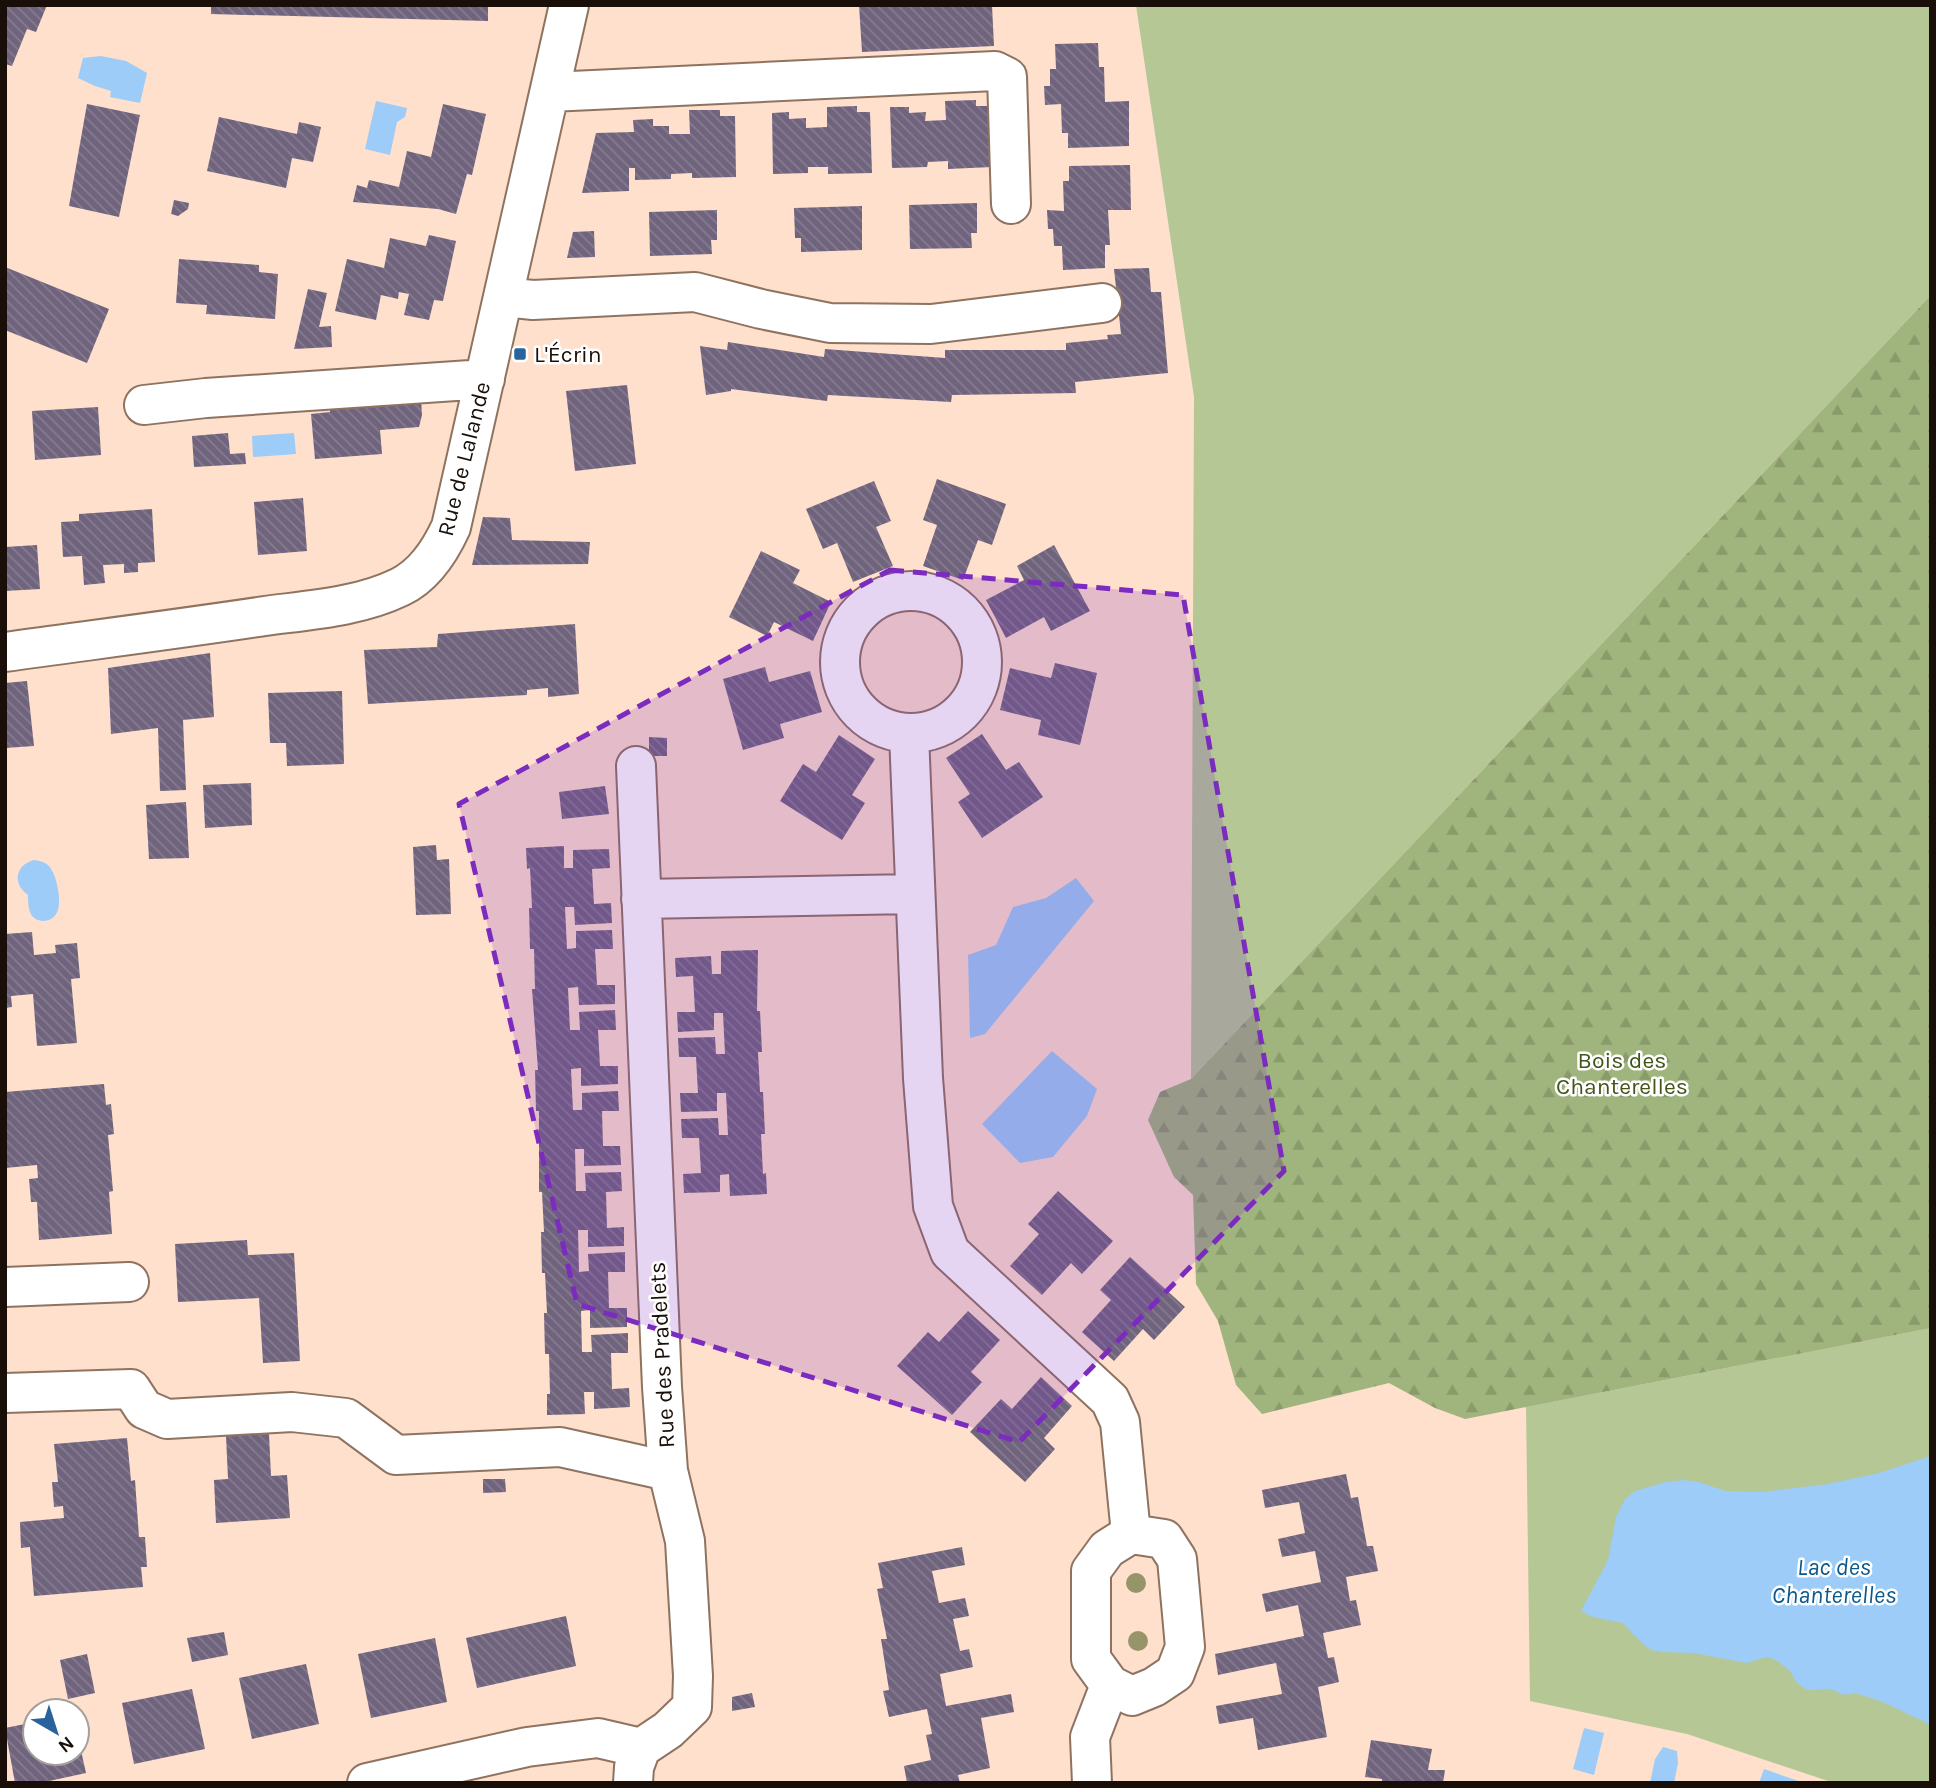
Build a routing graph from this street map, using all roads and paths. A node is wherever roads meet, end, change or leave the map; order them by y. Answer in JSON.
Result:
{"nodes":[{"id":1,"x":569,"y":5,"type":"edge"},
{"id":2,"x":550,"y":92,"type":"junction"},
{"id":3,"x":1011,"y":204,"type":"dead end"},
{"id":4,"x":503,"y":297,"type":"junction"},
{"id":5,"x":1102,"y":303,"type":"dead end"},
{"id":6,"x":485,"y":379,"type":"junction"},
{"id":7,"x":144,"y":405,"type":"dead end"},
{"id":8,"x":5,"y":652,"type":"edge"},
{"id":9,"x":909,"y":734,"type":"dead end"},
{"id":10,"x":636,"y":766,"type":"dead end"},
{"id":11,"x":914,"y":894,"type":"junction"},
{"id":12,"x":641,"y":899,"type":"junction"},
{"id":13,"x":130,"y":1282,"type":"dead end"},
{"id":14,"x":5,"y":1287,"type":"edge"},
{"id":15,"x":5,"y":1392,"type":"edge"},
{"id":16,"x":668,"y":1471,"type":"junction"},
{"id":17,"x":1131,"y":1534,"type":"junction"},
{"id":18,"x":1110,"y":1685,"type":"junction"},
{"id":19,"x":637,"y":1765,"type":"edge"},
{"id":20,"x":367,"y":1783,"type":"edge"},
{"id":21,"x":1092,"y":1783,"type":"edge"}],
"edges":[{"from":1,"to":2,"type":"street","name":"Rue de Lalande"},
{"from":2,"to":3,"type":"street"},
{"from":2,"to":4,"type":"street","name":"Rue de Lalande"},
{"from":4,"to":5,"type":"street"},
{"from":4,"to":6,"type":"street","name":"Rue de Lalande"},
{"from":6,"to":7,"type":"street"},
{"from":6,"to":8,"type":"street","name":"Rue de Lalande"},
{"from":9,"to":11,"type":"street"},
{"from":10,"to":12,"type":"street","name":"Rue des Pradelets"},
{"from":11,"to":12,"type":"street"},
{"from":11,"to":17,"type":"street"},
{"from":12,"to":16,"type":"street","name":"Rue des Pradelets"},
{"from":13,"to":14,"type":"street"},
{"from":15,"to":16,"type":"street"},
{"from":16,"to":19,"type":"street","name":"Rue des Pradelets"},
{"from":17,"to":18,"type":"street"},
{"from":17,"to":18,"type":"street"},
{"from":18,"to":21,"type":"street"},
{"from":19,"to":20,"type":"street"}]}
